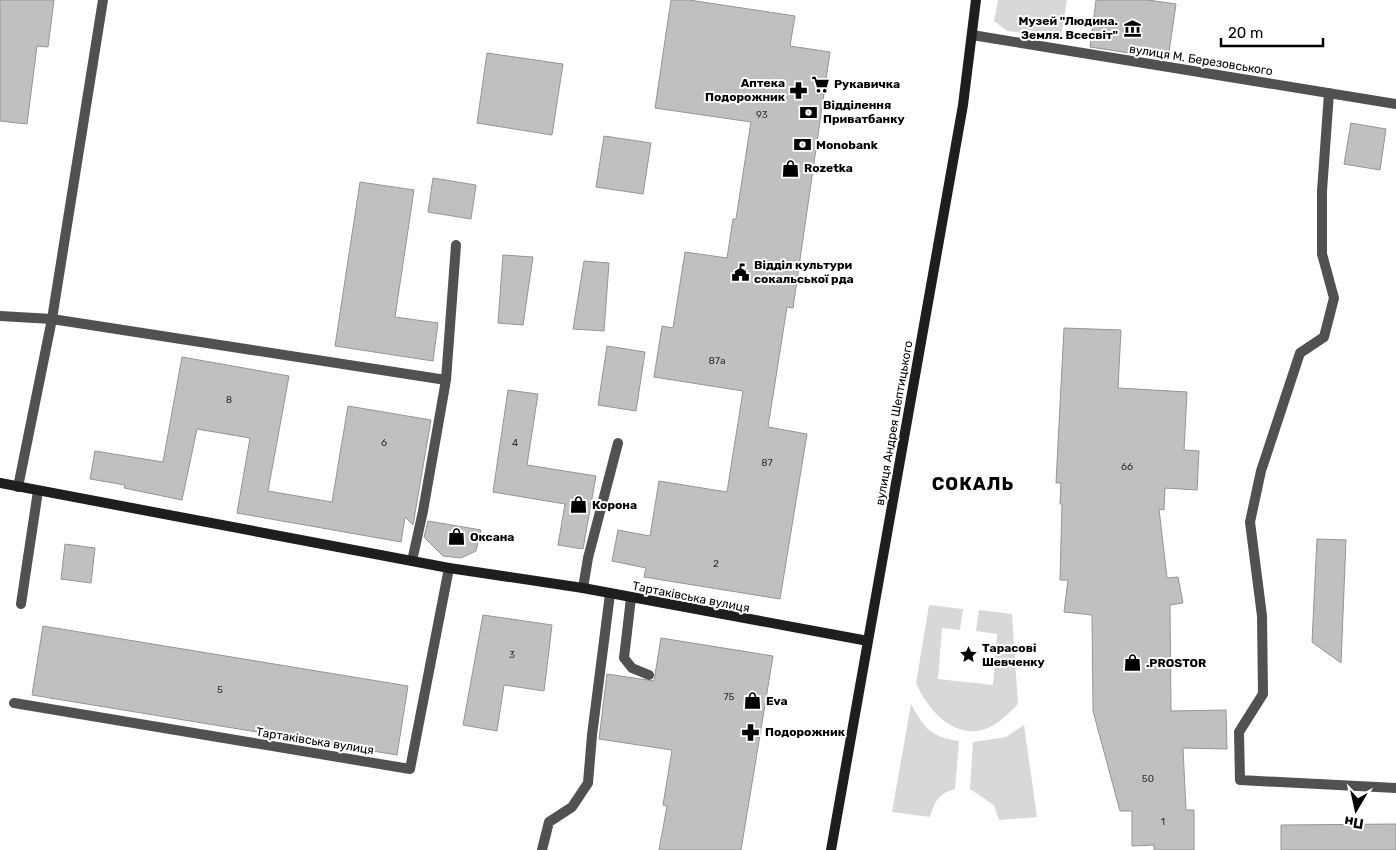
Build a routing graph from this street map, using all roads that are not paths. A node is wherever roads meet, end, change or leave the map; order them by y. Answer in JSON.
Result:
{"nodes":[{"id":1,"x":103,"y":0,"type":"edge"},
{"id":2,"x":976,"y":0,"type":"edge"},
{"id":3,"x":972,"y":34,"type":"junction"},
{"id":4,"x":1329,"y":93,"type":"junction"},
{"id":5,"x":1396,"y":104,"type":"edge"},
{"id":6,"x":456,"y":245,"type":"dead end"},
{"id":7,"x":0,"y":316,"type":"edge"},
{"id":8,"x":52,"y":319,"type":"junction"},
{"id":9,"x":446,"y":380,"type":"junction"},
{"id":10,"x":618,"y":443,"type":"dead end"},
{"id":11,"x":0,"y":483,"type":"edge"},
{"id":12,"x":18,"y":487,"type":"junction"},
{"id":13,"x":38,"y":491,"type":"junction"},
{"id":14,"x":412,"y":562,"type":"junction"},
{"id":15,"x":449,"y":568,"type":"junction"},
{"id":16,"x":583,"y":588,"type":"junction"},
{"id":17,"x":610,"y":594,"type":"junction"},
{"id":18,"x":631,"y":598,"type":"junction"},
{"id":19,"x":21,"y":604,"type":"dead end"},
{"id":20,"x":868,"y":641,"type":"junction"},
{"id":21,"x":649,"y":675,"type":"dead end"},
{"id":22,"x":14,"y":703,"type":"dead end"},
{"id":23,"x":1396,"y":788,"type":"edge"},
{"id":24,"x":542,"y":850,"type":"edge"},
{"id":25,"x":831,"y":850,"type":"edge"}],
"edges":[{"from":1,"to":8,"type":"street"},
{"from":2,"to":3,"type":"street","name":"вулиця Андрея Шептицького"},
{"from":3,"to":4,"type":"street","name":"вулиця М. Березовського"},
{"from":3,"to":20,"type":"street","name":"вулиця Андрея Шептицького"},
{"from":4,"to":5,"type":"street","name":"вулиця М. Березовського"},
{"from":4,"to":23,"type":"street"},
{"from":6,"to":9,"type":"street"},
{"from":7,"to":8,"type":"street"},
{"from":8,"to":9,"type":"street"},
{"from":8,"to":12,"type":"street"},
{"from":9,"to":14,"type":"street"},
{"from":10,"to":16,"type":"street"},
{"from":11,"to":12,"type":"street","name":"Тартаківська вулиця"},
{"from":12,"to":13,"type":"street","name":"Тартаківська вулиця"},
{"from":13,"to":14,"type":"street","name":"Тартаківська вулиця"},
{"from":13,"to":19,"type":"street"},
{"from":14,"to":15,"type":"street","name":"Тартаківська вулиця"},
{"from":15,"to":16,"type":"street","name":"Тартаківська вулиця"},
{"from":15,"to":22,"type":"street","name":"Тартаківська вулиця"},
{"from":16,"to":17,"type":"street","name":"Тартаківська вулиця"},
{"from":17,"to":18,"type":"street","name":"Тартаківська вулиця"},
{"from":17,"to":24,"type":"street"},
{"from":18,"to":20,"type":"street","name":"Тартаківська вулиця"},
{"from":18,"to":21,"type":"street"},
{"from":20,"to":25,"type":"street","name":"вулиця Андрея Шептицького"}]}
